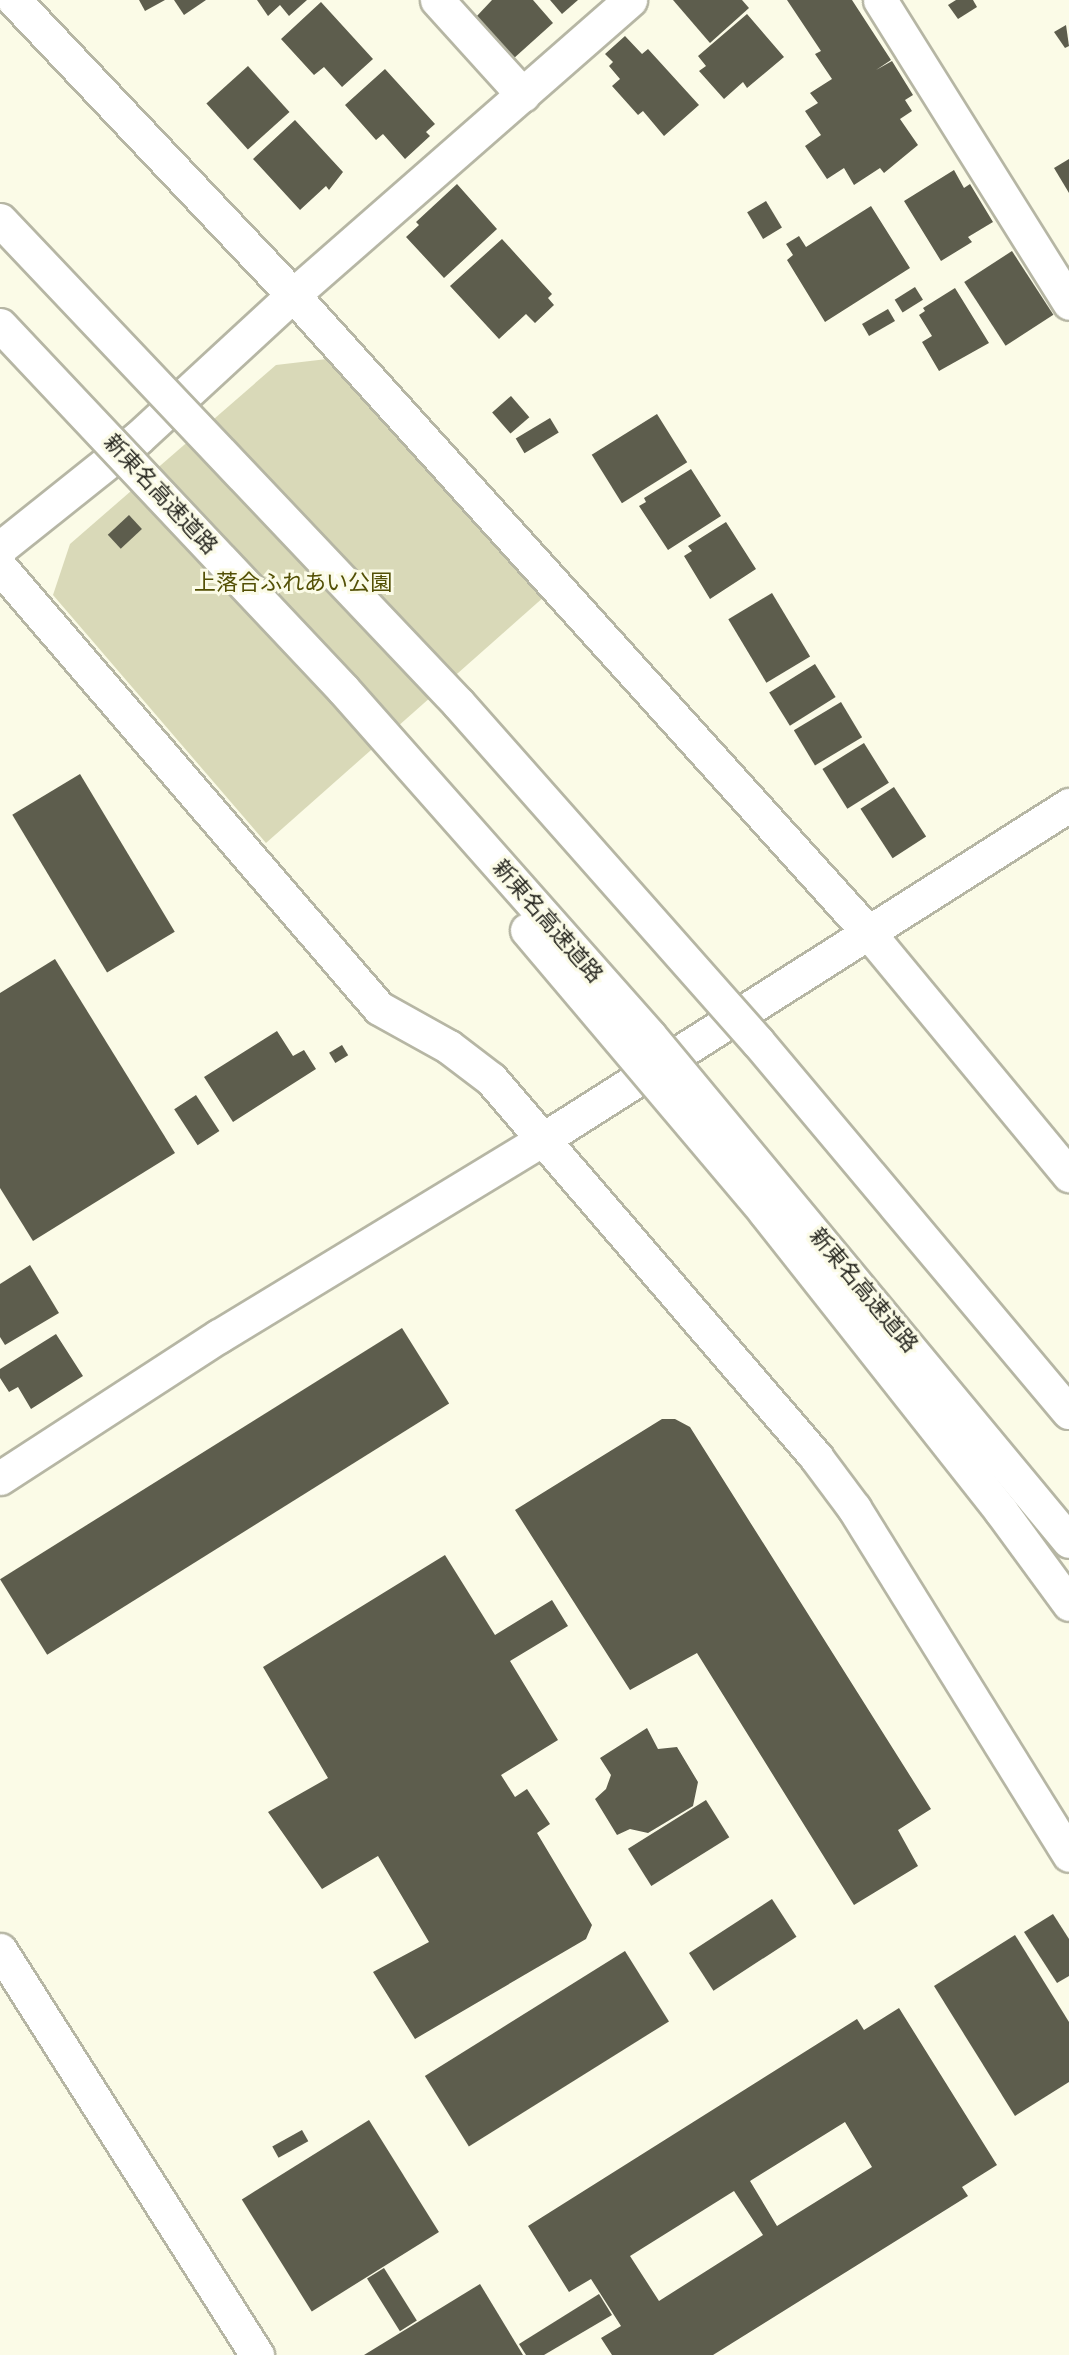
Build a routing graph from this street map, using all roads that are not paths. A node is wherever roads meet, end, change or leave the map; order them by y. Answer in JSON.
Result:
{"nodes":[{"id":1,"x":14,"y":0,"type":"edge"},
{"id":2,"x":437,"y":0,"type":"edge"},
{"id":3,"x":630,"y":0,"type":"edge"},
{"id":4,"x":880,"y":0,"type":"edge"},
{"id":5,"x":523,"y":95,"type":"junction"},
{"id":6,"x":0,"y":220,"type":"edge"},
{"id":7,"x":293,"y":295,"type":"junction"},
{"id":8,"x":1069,"y":303,"type":"edge"},
{"id":9,"x":0,"y":325,"type":"edge"},
{"id":10,"x":0,"y":548,"type":"edge"},
{"id":11,"x":0,"y":567,"type":"edge"},
{"id":12,"x":343,"y":688,"type":"junction"},
{"id":13,"x":1069,"y":805,"type":"edge"},
{"id":14,"x":867,"y":932,"type":"junction"},
{"id":15,"x":545,"y":1138,"type":"junction"},
{"id":16,"x":1069,"y":1175,"type":"edge"},
{"id":17,"x":1069,"y":1412,"type":"edge"},
{"id":18,"x":0,"y":1478,"type":"edge"},
{"id":19,"x":1069,"y":1541,"type":"edge"},
{"id":20,"x":1069,"y":1604,"type":"edge"},
{"id":21,"x":1069,"y":1855,"type":"edge"},
{"id":22,"x":0,"y":1950,"type":"edge"},
{"id":23,"x":257,"y":2355,"type":"edge"}],
"edges":[{"from":1,"to":7,"type":"main road"},
{"from":2,"to":5,"type":"main road"},
{"from":3,"to":5,"type":"main road"},
{"from":4,"to":8,"type":"main road"},
{"from":5,"to":7,"type":"main road"},
{"from":6,"to":17,"type":"main road","bridge":true},
{"from":7,"to":10,"type":"main road"},
{"from":7,"to":14,"type":"main road"},
{"from":9,"to":12,"type":"main road","name":"新東名高速道路","bridge":true},
{"from":11,"to":15,"type":"main road"},
{"from":12,"to":19,"type":"main road","name":"新東名高速道路","bridge":true},
{"from":12,"to":20,"type":"main road","bridge":true},
{"from":13,"to":14,"type":"main road"},
{"from":14,"to":15,"type":"main road"},
{"from":14,"to":16,"type":"main road"},
{"from":15,"to":18,"type":"main road"},
{"from":15,"to":21,"type":"main road"},
{"from":22,"to":23,"type":"main road"}]}
